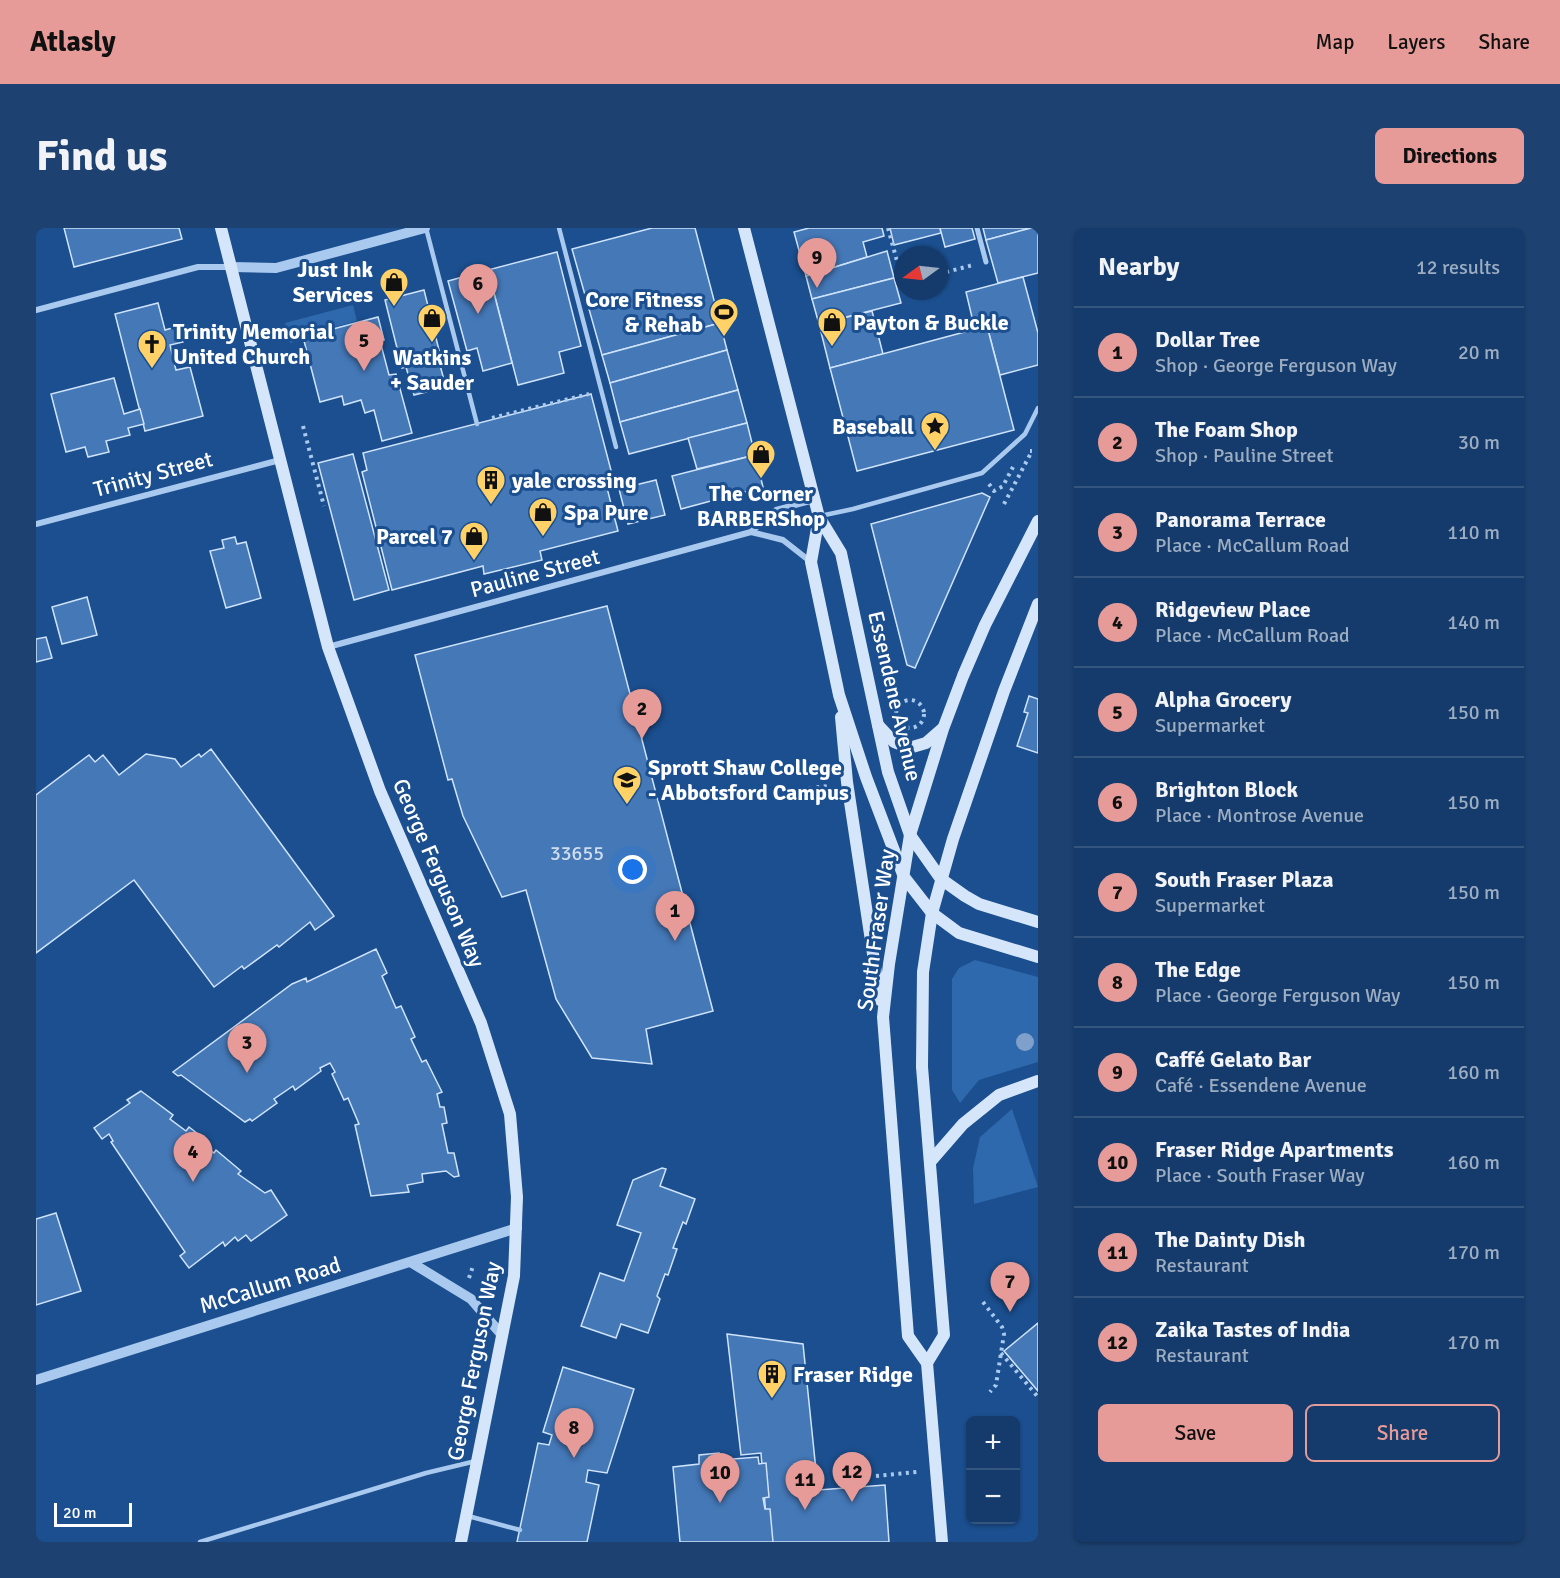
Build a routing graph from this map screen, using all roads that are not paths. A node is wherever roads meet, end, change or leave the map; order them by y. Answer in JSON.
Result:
{"nodes":[{"id":1,"x":221,"y":228,"type":"edge"},
{"id":2,"x":426,"y":228,"type":"edge"},
{"id":3,"x":559,"y":228,"type":"edge"},
{"id":4,"x":744,"y":228,"type":"edge"},
{"id":5,"x":977,"y":228,"type":"edge"},
{"id":6,"x":986,"y":262,"type":"road end"},
{"id":7,"x":232,"y":267,"type":"junction"},
{"id":8,"x":36,"y":310,"type":"edge"},
{"id":9,"x":1038,"y":408,"type":"edge"},
{"id":10,"x":477,"y":424,"type":"dead end"},
{"id":11,"x":616,"y":447,"type":"dead end"},
{"id":12,"x":280,"y":460,"type":"junction"},
{"id":13,"x":815,"y":500,"type":"junction"},
{"id":14,"x":819,"y":517,"type":"junction"},
{"id":15,"x":1038,"y":521,"type":"edge"},
{"id":16,"x":36,"y":524,"type":"edge"},
{"id":17,"x":751,"y":532,"type":"junction"},
{"id":18,"x":811,"y":562,"type":"junction"},
{"id":19,"x":1038,"y":604,"type":"edge"},
{"id":20,"x":328,"y":647,"type":"junction"},
{"id":21,"x":839,"y":695,"type":"junction"},
{"id":22,"x":878,"y":725,"type":"junction"},
{"id":23,"x":943,"y":729,"type":"junction"},
{"id":24,"x":910,"y":835,"type":"junction"},
{"id":25,"x":904,"y":877,"type":"junction"},
{"id":26,"x":941,"y":879,"type":"junction"},
{"id":27,"x":932,"y":914,"type":"junction"},
{"id":28,"x":1038,"y":922,"type":"edge"},
{"id":29,"x":1038,"y":957,"type":"edge"},
{"id":30,"x":883,"y":1017,"type":"junction"},
{"id":31,"x":1038,"y":1081,"type":"edge"},
{"id":32,"x":930,"y":1162,"type":"junction"},
{"id":33,"x":517,"y":1228,"type":"junction"},
{"id":34,"x":412,"y":1263,"type":"junction"},
{"id":35,"x":501,"y":1334,"type":"junction"},
{"id":36,"x":927,"y":1363,"type":"junction"},
{"id":37,"x":36,"y":1380,"type":"edge"},
{"id":38,"x":476,"y":1461,"type":"junction"},
{"id":39,"x":466,"y":1515,"type":"junction"},
{"id":40,"x":520,"y":1530,"type":"dead end"},
{"id":41,"x":200,"y":1542,"type":"edge"},
{"id":42,"x":460,"y":1542,"type":"edge"},
{"id":43,"x":942,"y":1542,"type":"edge"}],
"edges":[{"from":1,"to":7,"type":"main road","name":"George Ferguson Way"},
{"from":2,"to":7,"type":"street"},
{"from":2,"to":10,"type":"lane"},
{"from":3,"to":11,"type":"lane"},
{"from":4,"to":13,"type":"main road","name":"Essendene Avenue"},
{"from":5,"to":6,"type":"street"},
{"from":7,"to":8,"type":"street"},
{"from":7,"to":12,"type":"main road","name":"George Ferguson Way"},
{"from":9,"to":14,"type":"lane"},
{"from":12,"to":16,"type":"street","name":"Trinity Street"},
{"from":12,"to":20,"type":"main road","name":"George Ferguson Way"},
{"from":13,"to":14,"type":"main road","name":"Essendene Avenue"},
{"from":13,"to":17,"type":"street","name":"Pauline Street"},
{"from":14,"to":18,"type":"main road","name":"Essendene Avenue"},
{"from":14,"to":22,"type":"main road","name":"Essendene Avenue"},
{"from":15,"to":23,"type":"main road","name":"South Fraser Way"},
{"from":17,"to":18,"type":"street","name":"Pauline Street"},
{"from":17,"to":20,"type":"street","name":"Pauline Street"},
{"from":18,"to":21,"type":"main road","name":"Essendene Avenue"},
{"from":19,"to":26,"type":"main road"},
{"from":20,"to":33,"type":"main road","name":"George Ferguson Way"},
{"from":21,"to":25,"type":"main road","name":"Essendene Avenue"},
{"from":21,"to":30,"type":"main road"},
{"from":22,"to":23,"type":"main road"},
{"from":22,"to":24,"type":"main road","name":"Essendene Avenue"},
{"from":23,"to":24,"type":"main road","name":"South Fraser Way"},
{"from":24,"to":25,"type":"main road","name":"South Fraser Way"},
{"from":24,"to":26,"type":"main road","name":"Essendene Avenue"},
{"from":25,"to":27,"type":"main road"},
{"from":25,"to":30,"type":"main road","name":"South Fraser Way"},
{"from":26,"to":27,"type":"main road"},
{"from":26,"to":28,"type":"main road"},
{"from":27,"to":29,"type":"main road"},
{"from":27,"to":32,"type":"main road"},
{"from":30,"to":36,"type":"main road","name":"South Fraser Way"},
{"from":31,"to":32,"type":"main road"},
{"from":32,"to":36,"type":"main road"},
{"from":33,"to":34,"type":"street","name":"McCallum Road"},
{"from":33,"to":35,"type":"main road","name":"George Ferguson Way"},
{"from":34,"to":35,"type":"street"},
{"from":34,"to":37,"type":"street","name":"McCallum Road"},
{"from":35,"to":38,"type":"main road","name":"George Ferguson Way"},
{"from":36,"to":43,"type":"main road"},
{"from":38,"to":39,"type":"main road","name":"George Ferguson Way"},
{"from":38,"to":41,"type":"lane"},
{"from":39,"to":40,"type":"lane"},
{"from":39,"to":42,"type":"main road","name":"George Ferguson Way"}]}
